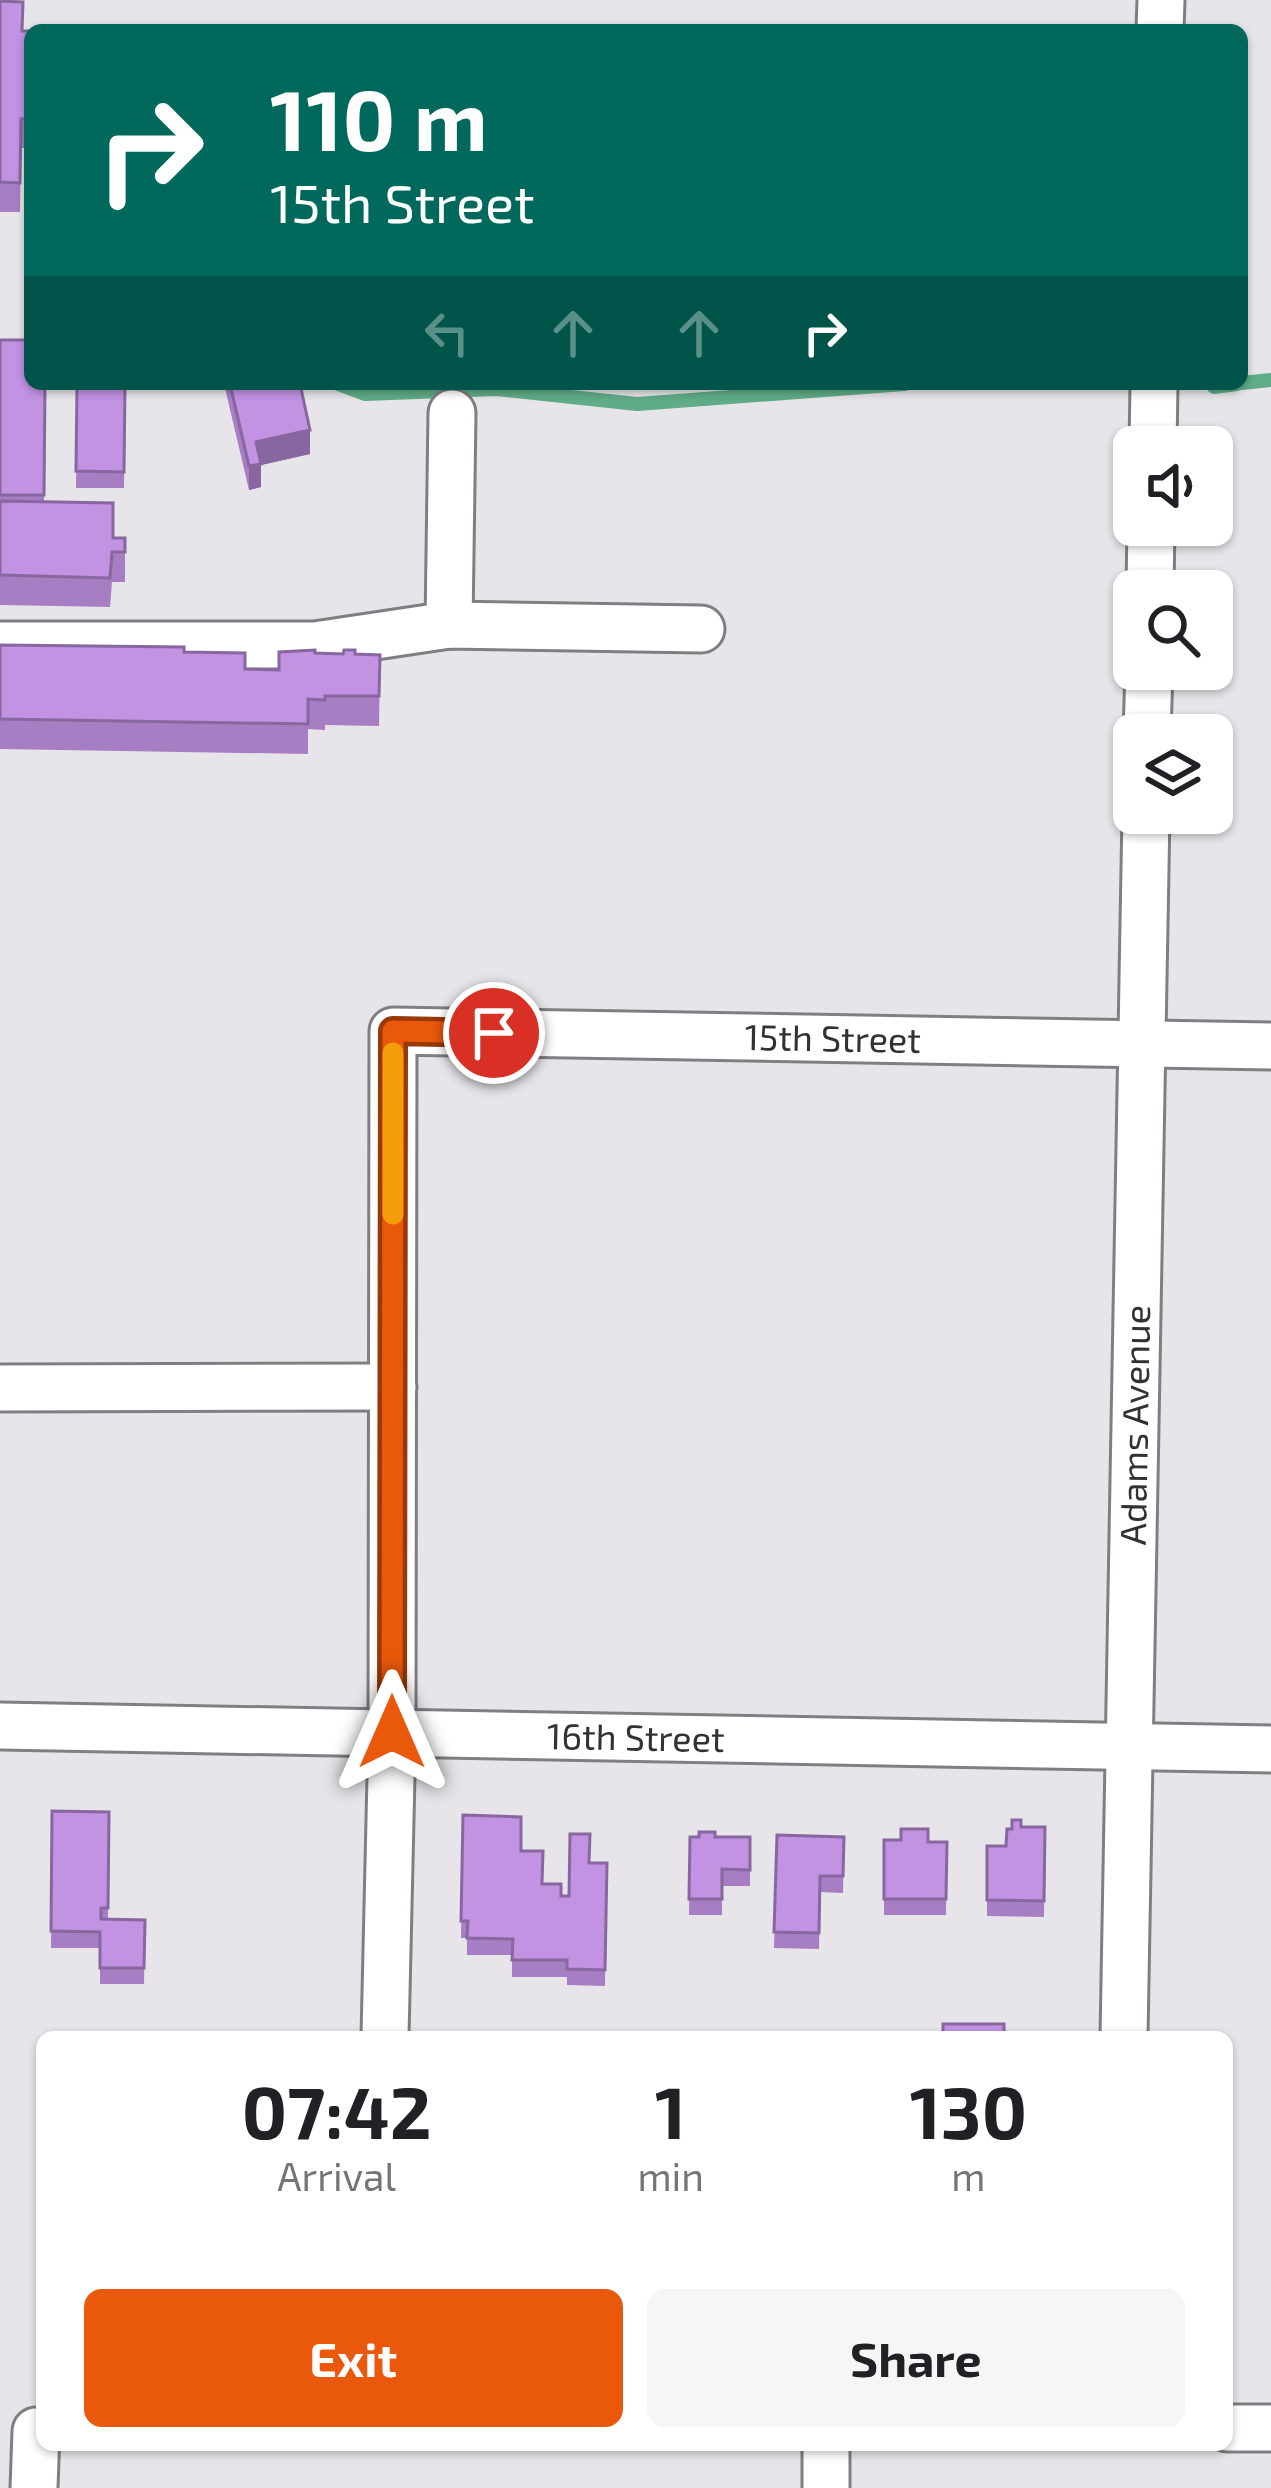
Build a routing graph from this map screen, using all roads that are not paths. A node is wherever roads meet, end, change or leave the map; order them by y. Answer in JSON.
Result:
{"nodes":[{"id":1,"x":1154,"y":390,"type":"edge"},
{"id":2,"x":452,"y":413,"type":"dead end"},
{"id":3,"x":1153,"y":426,"type":"edge"},
{"id":4,"x":449,"y":625,"type":"junction"},
{"id":5,"x":701,"y":629,"type":"dead end"},
{"id":6,"x":0,"y":645,"type":"edge"},
{"id":7,"x":1146,"y":834,"type":"edge"},
{"id":8,"x":1142,"y":1044,"type":"junction"},
{"id":9,"x":1271,"y":1046,"type":"edge"},
{"id":10,"x":0,"y":1388,"type":"edge"},
{"id":11,"x":392,"y":1388,"type":"junction"},
{"id":12,"x":0,"y":1726,"type":"edge"},
{"id":13,"x":392,"y":1732,"type":"junction"},
{"id":14,"x":1130,"y":1745,"type":"junction"},
{"id":15,"x":1271,"y":1749,"type":"edge"},
{"id":16,"x":385,"y":2031,"type":"edge"},
{"id":17,"x":1124,"y":2031,"type":"edge"},
{"id":18,"x":1233,"y":2428,"type":"edge"},
{"id":19,"x":1271,"y":2428,"type":"edge"},
{"id":20,"x":26,"y":2432,"type":"edge"},
{"id":21,"x":826,"y":2451,"type":"edge"},
{"id":22,"x":34,"y":2488,"type":"edge"},
{"id":23,"x":826,"y":2488,"type":"edge"}],
"edges":[{"from":1,"to":3,"type":"street"},
{"from":2,"to":4,"type":"street"},
{"from":4,"to":5,"type":"street"},
{"from":4,"to":6,"type":"street"},
{"from":7,"to":8,"type":"street","name":"Adams Avenue"},
{"from":8,"to":9,"type":"street","name":"15th Street"},
{"from":8,"to":11,"type":"street","name":"15th Street"},
{"from":8,"to":14,"type":"street","name":"Adams Avenue"},
{"from":10,"to":11,"type":"street"},
{"from":11,"to":13,"type":"street"},
{"from":12,"to":13,"type":"street","name":"16th Street"},
{"from":13,"to":14,"type":"street","name":"16th Street"},
{"from":13,"to":16,"type":"street"},
{"from":14,"to":15,"type":"street","name":"16th Street"},
{"from":14,"to":17,"type":"street","name":"Adams Avenue"},
{"from":18,"to":19,"type":"street"},
{"from":20,"to":22,"type":"street"},
{"from":21,"to":23,"type":"street"}]}
